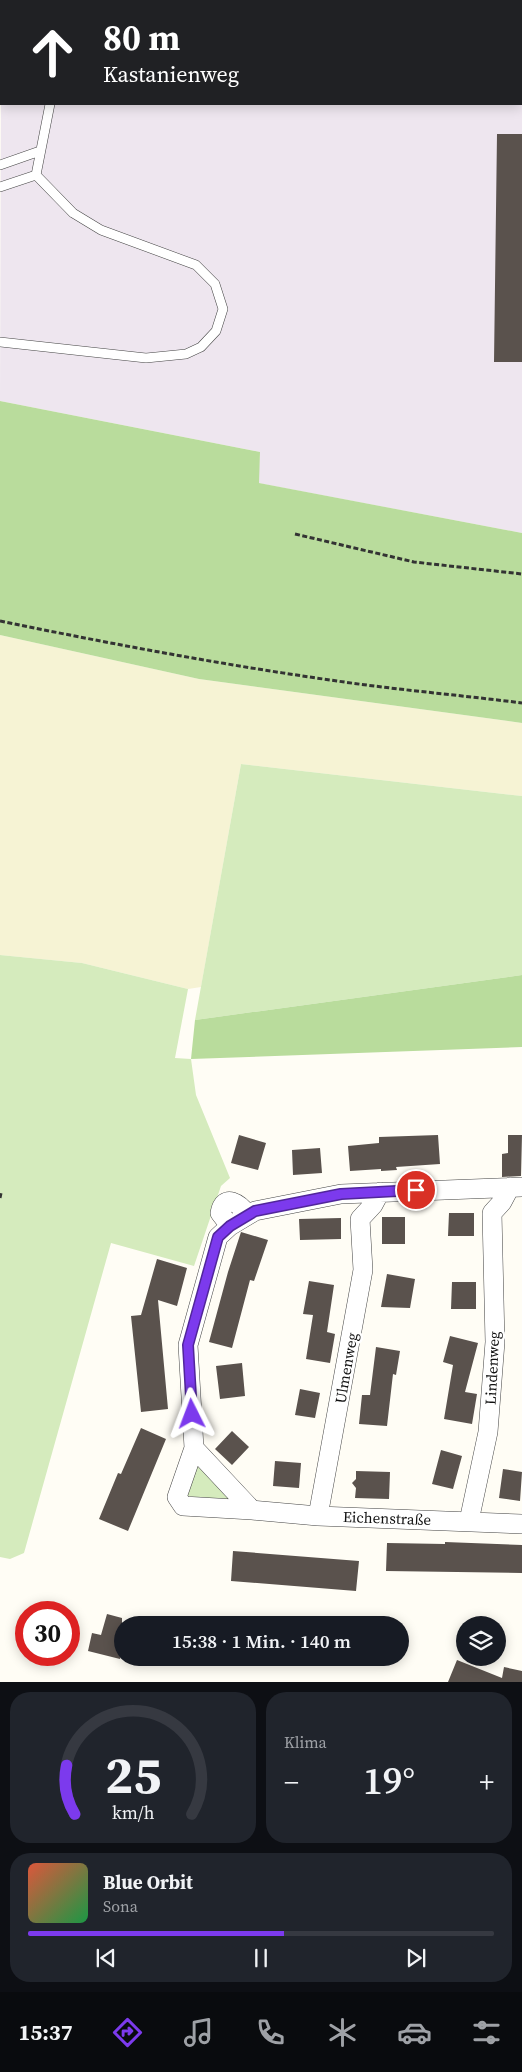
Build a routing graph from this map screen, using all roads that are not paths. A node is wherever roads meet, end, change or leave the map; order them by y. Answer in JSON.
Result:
{"nodes":[{"id":1,"x":50,"y":105,"type":"edge"},
{"id":2,"x":40,"y":152,"type":"junction"},
{"id":3,"x":0,"y":165,"type":"edge"},
{"id":4,"x":36,"y":175,"type":"junction"},
{"id":5,"x":0,"y":186,"type":"edge"},
{"id":6,"x":0,"y":342,"type":"edge"},
{"id":7,"x":516,"y":1187,"type":"edge"},
{"id":8,"x":472,"y":1188,"type":"junction"},
{"id":9,"x":380,"y":1192,"type":"junction"},
{"id":10,"x":341,"y":1194,"type":"junction"},
{"id":11,"x":492,"y":1213,"type":"junction"},
{"id":12,"x":360,"y":1219,"type":"junction"},
{"id":13,"x":194,"y":1448,"type":"junction"},
{"id":14,"x":252,"y":1510,"type":"junction"},
{"id":15,"x":318,"y":1516,"type":"junction"},
{"id":16,"x":469,"y":1521,"type":"junction"},
{"id":17,"x":522,"y":1524,"type":"edge"}],
"edges":[{"from":1,"to":2,"type":"lane"},
{"from":2,"to":3,"type":"lane"},
{"from":2,"to":4,"type":"lane"},
{"from":4,"to":5,"type":"lane"},
{"from":4,"to":6,"type":"lane"},
{"from":7,"to":8,"type":"street"},
{"from":7,"to":11,"type":"street"},
{"from":8,"to":9,"type":"street"},
{"from":8,"to":11,"type":"street"},
{"from":9,"to":10,"type":"street"},
{"from":9,"to":12,"type":"street"},
{"from":10,"to":12,"type":"street"},
{"from":10,"to":13,"type":"street"},
{"from":11,"to":16,"type":"street","name":"Lindenweg"},
{"from":12,"to":15,"type":"street","name":"Ulmenweg"},
{"from":13,"to":14,"type":"street"},
{"from":13,"to":14,"type":"street","name":"Eichenstraße"},
{"from":14,"to":15,"type":"street","name":"Eichenstraße"},
{"from":15,"to":16,"type":"street","name":"Eichenstraße"},
{"from":16,"to":17,"type":"street","name":"Eichenstraße"}]}
